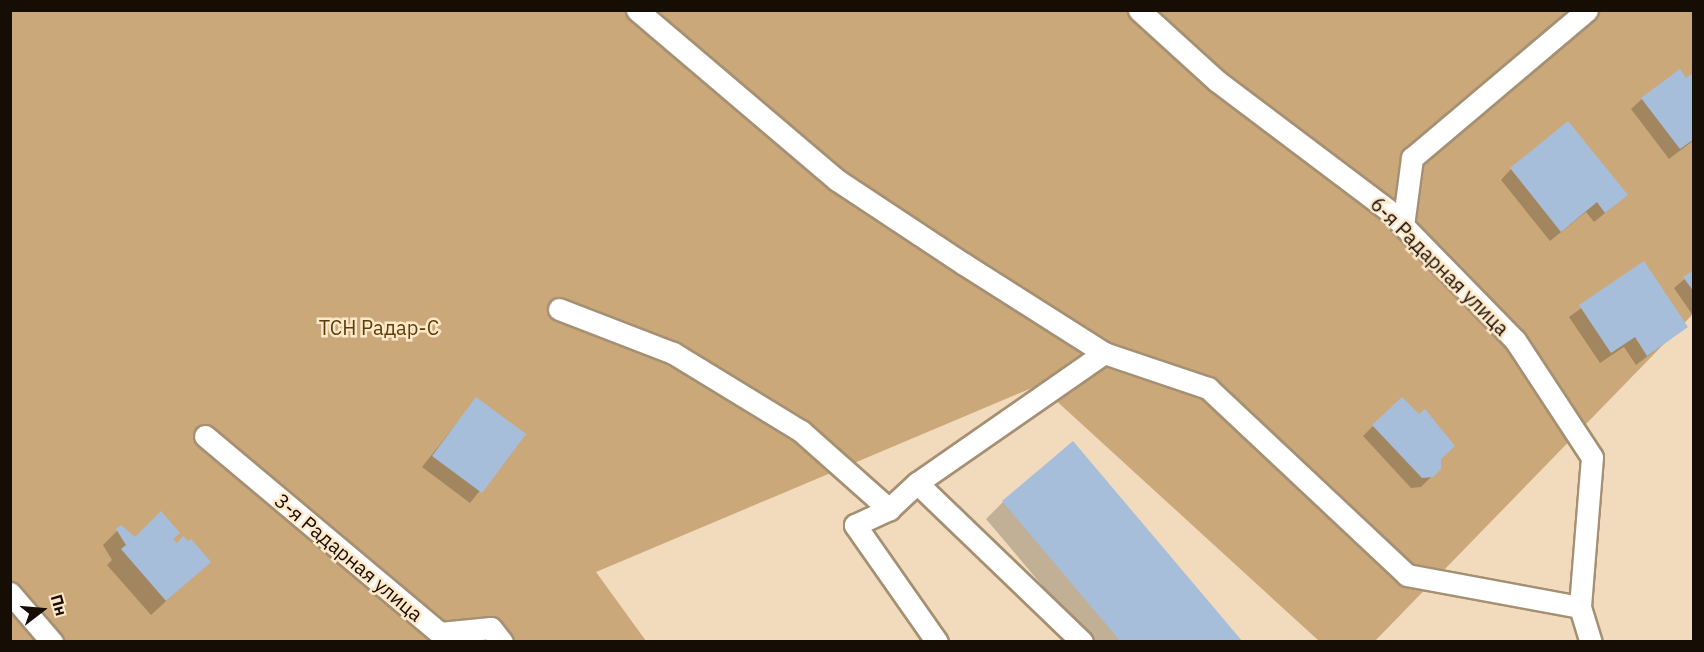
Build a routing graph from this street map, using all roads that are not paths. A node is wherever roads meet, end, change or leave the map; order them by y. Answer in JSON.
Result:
{"nodes":[{"id":1,"x":637,"y":10,"type":"edge"},
{"id":2,"x":1139,"y":10,"type":"edge"},
{"id":3,"x":1587,"y":10,"type":"edge"},
{"id":4,"x":1403,"y":226,"type":"junction"},
{"id":5,"x":559,"y":309,"type":"dead end"},
{"id":6,"x":1104,"y":353,"type":"junction"},
{"id":7,"x":205,"y":436,"type":"dead end"},
{"id":8,"x":917,"y":483,"type":"junction"},
{"id":9,"x":889,"y":509,"type":"junction"},
{"id":10,"x":10,"y":593,"type":"edge"},
{"id":11,"x":1580,"y":607,"type":"junction"},
{"id":12,"x":1073,"y":639,"type":"edge"},
{"id":13,"x":52,"y":642,"type":"edge"},
{"id":14,"x":502,"y":642,"type":"edge"},
{"id":15,"x":937,"y":642,"type":"edge"},
{"id":16,"x":1591,"y":642,"type":"edge"}],
"edges":[{"from":1,"to":6,"type":"lane"},
{"from":2,"to":4,"type":"lane","name":"6-я Радарная улица"},
{"from":3,"to":4,"type":"lane"},
{"from":4,"to":11,"type":"lane","name":"6-я Радарная улица"},
{"from":5,"to":9,"type":"lane"},
{"from":6,"to":8,"type":"lane"},
{"from":6,"to":11,"type":"lane"},
{"from":7,"to":14,"type":"lane","name":"3-я Радарная улица"},
{"from":8,"to":9,"type":"lane"},
{"from":8,"to":12,"type":"lane"},
{"from":9,"to":15,"type":"lane"},
{"from":10,"to":13,"type":"lane"},
{"from":11,"to":16,"type":"lane"}]}
